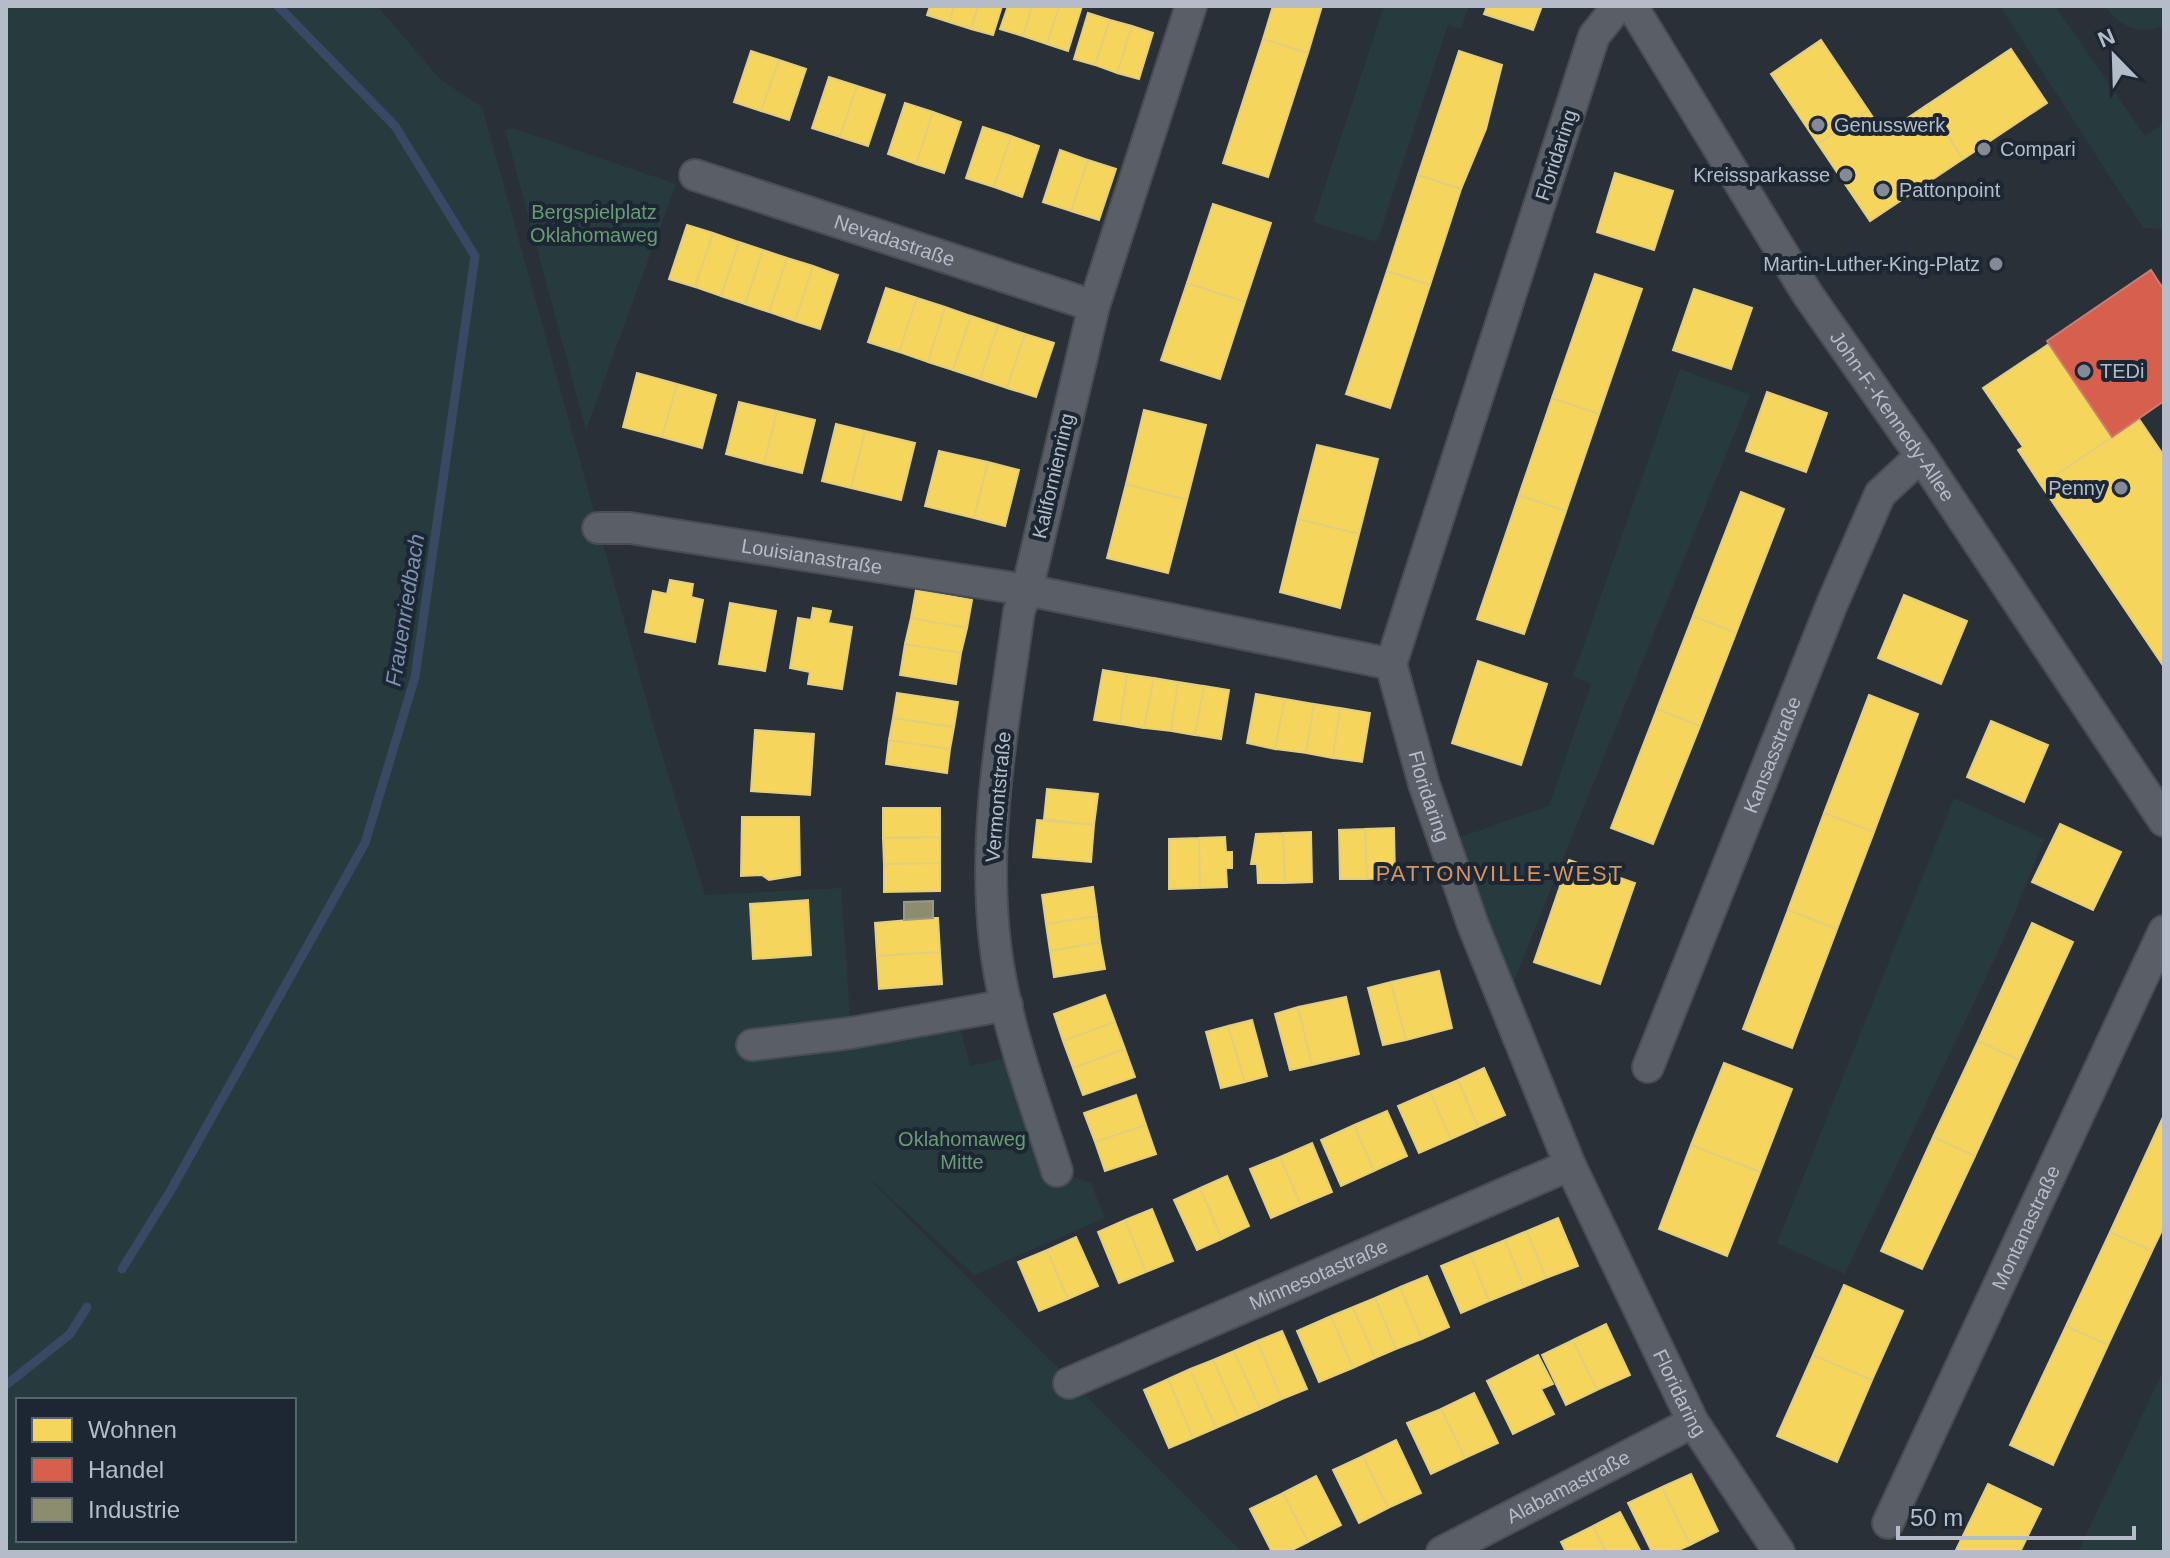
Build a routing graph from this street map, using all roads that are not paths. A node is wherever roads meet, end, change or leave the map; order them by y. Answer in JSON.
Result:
{"nodes":[{"id":1,"x":1191,"y":6,"type":"edge"},
{"id":2,"x":1618,"y":6,"type":"edge"},
{"id":3,"x":1632,"y":6,"type":"edge"},
{"id":4,"x":695,"y":175,"type":"dead end"},
{"id":5,"x":1094,"y":306,"type":"junction"},
{"id":6,"x":1921,"y":456,"type":"junction"},
{"id":7,"x":598,"y":528,"type":"dead end"},
{"id":8,"x":1027,"y":590,"type":"junction"},
{"id":9,"x":1391,"y":664,"type":"junction"},
{"id":10,"x":2155,"y":790,"type":"edge"},
{"id":11,"x":2164,"y":821,"type":"edge"},
{"id":12,"x":2164,"y":931,"type":"edge"},
{"id":13,"x":1007,"y":1005,"type":"junction"},
{"id":14,"x":752,"y":1045,"type":"dead end"},
{"id":15,"x":1648,"y":1067,"type":"dead end"},
{"id":16,"x":1570,"y":1165,"type":"junction"},
{"id":17,"x":1057,"y":1171,"type":"dead end"},
{"id":18,"x":1069,"y":1383,"type":"dead end"},
{"id":19,"x":1693,"y":1422,"type":"junction"},
{"id":20,"x":1888,"y":1523,"type":"dead end"},
{"id":21,"x":1442,"y":1552,"type":"edge"},
{"id":22,"x":1779,"y":1552,"type":"edge"}],
"edges":[{"from":1,"to":5,"type":"street","name":"Kalifornienring"},
{"from":2,"to":9,"type":"street","name":"Floridaring"},
{"from":3,"to":6,"type":"street","name":"John-F.-Kennedy-Allee"},
{"from":4,"to":5,"type":"street","name":"Nevadastraße"},
{"from":5,"to":8,"type":"street","name":"Kalifornienring"},
{"from":6,"to":10,"type":"street","name":"John-F.-Kennedy-Allee"},
{"from":6,"to":15,"type":"street","name":"Kansasstraße"},
{"from":7,"to":8,"type":"street","name":"Louisianastraße"},
{"from":8,"to":9,"type":"street"},
{"from":8,"to":13,"type":"street","name":"Vermontstraße"},
{"from":9,"to":16,"type":"street","name":"Floridaring"},
{"from":10,"to":11,"type":"street","name":"John-F.-Kennedy-Allee"},
{"from":12,"to":20,"type":"street","name":"Montanastraße"},
{"from":13,"to":14,"type":"street"},
{"from":13,"to":17,"type":"street","name":"Vermontstraße"},
{"from":16,"to":18,"type":"street","name":"Minnesotastraße"},
{"from":16,"to":19,"type":"street","name":"Floridaring"},
{"from":19,"to":21,"type":"street","name":"Alabamastraße"},
{"from":19,"to":22,"type":"street","name":"Floridaring"}]}
